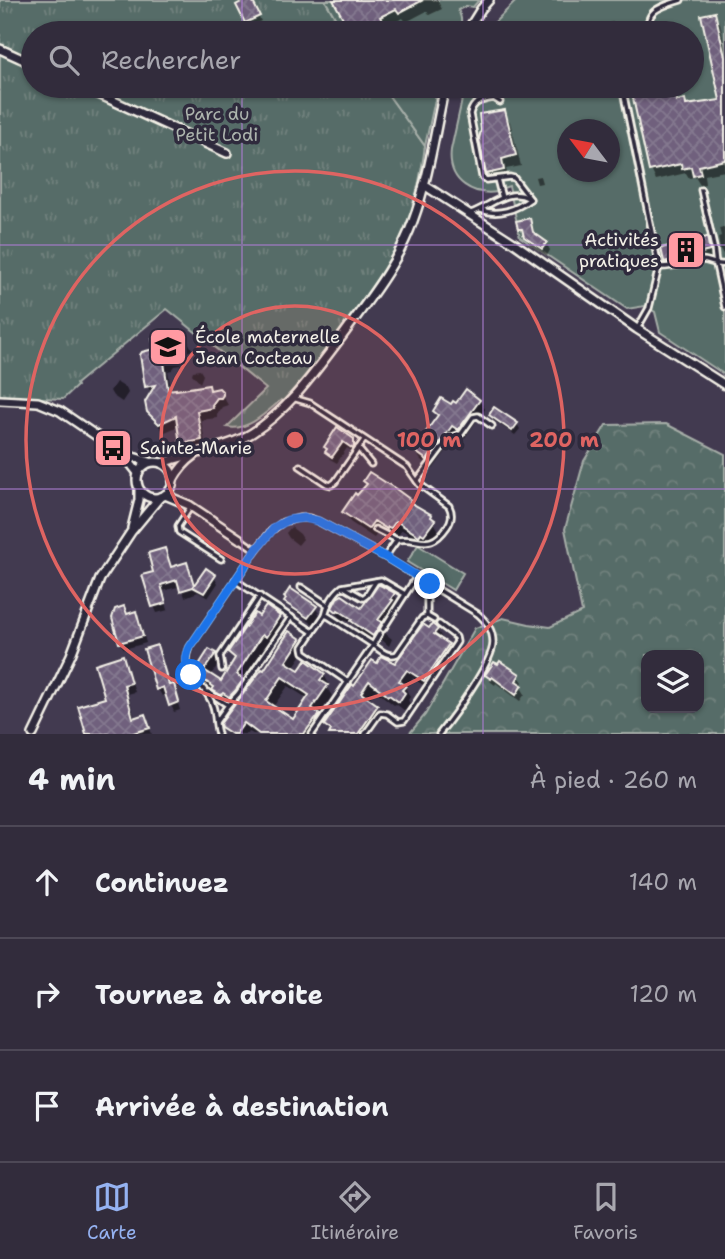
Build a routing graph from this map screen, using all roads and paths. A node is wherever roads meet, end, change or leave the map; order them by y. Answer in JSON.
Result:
{"nodes":[{"id":1,"x":489,"y":0,"type":"edge"},
{"id":2,"x":681,"y":0,"type":"edge"},
{"id":3,"x":474,"y":21,"type":"edge"},
{"id":4,"x":649,"y":21,"type":"edge"},
{"id":5,"x":0,"y":49,"type":"edge"},
{"id":6,"x":21,"y":59,"type":"edge"},
{"id":7,"x":107,"y":98,"type":"edge"},
{"id":8,"x":442,"y":98,"type":"edge"},
{"id":9,"x":624,"y":98,"type":"edge"},
{"id":10,"x":500,"y":102,"type":"dead end"},
{"id":11,"x":227,"y":153,"type":"dead end"},
{"id":12,"x":497,"y":179,"type":"junction"},
{"id":13,"x":424,"y":185,"type":"junction"},
{"id":14,"x":701,"y":190,"type":"dead end"},
{"id":15,"x":502,"y":198,"type":"junction"},
{"id":16,"x":530,"y":199,"type":"junction"},
{"id":17,"x":481,"y":209,"type":"junction"},
{"id":18,"x":469,"y":214,"type":"junction"},
{"id":19,"x":725,"y":264,"type":"edge"},
{"id":20,"x":716,"y":265,"type":"junction"},
{"id":21,"x":659,"y":267,"type":"junction"},
{"id":22,"x":725,"y":307,"type":"edge"},
{"id":23,"x":637,"y":329,"type":"junction"},
{"id":24,"x":725,"y":385,"type":"edge"},
{"id":25,"x":303,"y":386,"type":"junction"},
{"id":26,"x":292,"y":398,"type":"junction"},
{"id":27,"x":0,"y":400,"type":"edge"},
{"id":28,"x":310,"y":403,"type":"junction"},
{"id":29,"x":492,"y":426,"type":"dead end"},
{"id":30,"x":364,"y":439,"type":"junction"},
{"id":31,"x":358,"y":448,"type":"junction"},
{"id":32,"x":201,"y":451,"type":"junction"},
{"id":33,"x":123,"y":454,"type":"junction"},
{"id":34,"x":150,"y":462,"type":"junction"},
{"id":35,"x":161,"y":463,"type":"junction"},
{"id":36,"x":370,"y":464,"type":"dead end"},
{"id":37,"x":300,"y":466,"type":"dead end"},
{"id":38,"x":138,"y":473,"type":"junction"},
{"id":39,"x":417,"y":481,"type":"junction"},
{"id":40,"x":173,"y":483,"type":"junction"},
{"id":41,"x":139,"y":490,"type":"junction"},
{"id":42,"x":163,"y":496,"type":"junction"},
{"id":43,"x":190,"y":505,"type":"junction"},
{"id":44,"x":375,"y":529,"type":"dead end"},
{"id":45,"x":131,"y":532,"type":"junction"},
{"id":46,"x":240,"y":539,"type":"joint"},
{"id":47,"x":397,"y":540,"type":"junction"},
{"id":48,"x":256,"y":550,"type":"junction"},
{"id":49,"x":385,"y":557,"type":"junction"},
{"id":50,"x":221,"y":559,"type":"dead end"},
{"id":51,"x":417,"y":576,"type":"junction"},
{"id":52,"x":235,"y":580,"type":"junction"},
{"id":53,"x":376,"y":580,"type":"junction"},
{"id":54,"x":430,"y":584,"type":"junction"},
{"id":55,"x":301,"y":587,"type":"dead end"},
{"id":56,"x":344,"y":587,"type":"junction"},
{"id":57,"x":405,"y":594,"type":"junction"},
{"id":58,"x":260,"y":596,"type":"junction"},
{"id":59,"x":328,"y":605,"type":"junction"},
{"id":60,"x":324,"y":615,"type":"junction"},
{"id":61,"x":427,"y":616,"type":"junction"},
{"id":62,"x":291,"y":617,"type":"junction"},
{"id":63,"x":434,"y":620,"type":"dead end"},
{"id":64,"x":439,"y":624,"type":"dead end"},
{"id":65,"x":313,"y":632,"type":"junction"},
{"id":66,"x":373,"y":645,"type":"junction"},
{"id":67,"x":222,"y":669,"type":"dead end"},
{"id":68,"x":348,"y":682,"type":"junction"},
{"id":69,"x":206,"y":691,"type":"junction"},
{"id":70,"x":228,"y":705,"type":"junction"},
{"id":71,"x":215,"y":724,"type":"junction"},
{"id":72,"x":33,"y":734,"type":"edge"},
{"id":73,"x":218,"y":734,"type":"edge"},
{"id":74,"x":312,"y":734,"type":"edge"},
{"id":75,"x":365,"y":734,"type":"edge"},
{"id":76,"x":439,"y":734,"type":"edge"}],
"edges":[{"from":1,"to":3,"type":"street"},
{"from":2,"to":4,"type":"lane"},
{"from":5,"to":6,"type":"street"},
{"from":7,"to":11,"type":"street"},
{"from":8,"to":13,"type":"street"},
{"from":9,"to":21,"type":"lane"},
{"from":10,"to":12,"type":"lane"},
{"from":12,"to":15,"type":"lane"},
{"from":12,"to":16,"type":"lane"},
{"from":13,"to":18,"type":"street"},
{"from":13,"to":25,"type":"street"},
{"from":14,"to":20,"type":"lane"},
{"from":15,"to":16,"type":"lane"},
{"from":15,"to":17,"type":"lane"},
{"from":16,"to":17,"type":"lane"},
{"from":17,"to":18,"type":"lane"},
{"from":18,"to":23,"type":"street"},
{"from":19,"to":20,"type":"lane"},
{"from":20,"to":21,"type":"lane"},
{"from":20,"to":22,"type":"lane"},
{"from":21,"to":23,"type":"lane"},
{"from":23,"to":24,"type":"street"},
{"from":25,"to":26,"type":"street"},
{"from":25,"to":28,"type":"lane"},
{"from":26,"to":28,"type":"lane"},
{"from":26,"to":32,"type":"street"},
{"from":27,"to":33,"type":"street"},
{"from":28,"to":30,"type":"lane"},
{"from":29,"to":39,"type":"lane"},
{"from":30,"to":31,"type":"lane"},
{"from":30,"to":39,"type":"lane"},
{"from":31,"to":36,"type":"lane"},
{"from":31,"to":37,"type":"lane"},
{"from":32,"to":35,"type":"street"},
{"from":32,"to":40,"type":"street"},
{"from":33,"to":34,"type":"street"},
{"from":33,"to":38,"type":"street"},
{"from":34,"to":35,"type":"street"},
{"from":34,"to":38,"type":"street"},
{"from":35,"to":40,"type":"street"},
{"from":38,"to":41,"type":"street"},
{"from":39,"to":47,"type":"lane"},
{"from":40,"to":42,"type":"street"},
{"from":40,"to":43,"type":"street"},
{"from":41,"to":42,"type":"street"},
{"from":41,"to":45,"type":"street"},
{"from":42,"to":43,"type":"street"},
{"from":42,"to":45,"type":"street"},
{"from":43,"to":46,"type":"street"},
{"from":43,"to":50,"type":"lane"},
{"from":44,"to":47,"type":"lane"},
{"from":45,"to":72,"type":"street"},
{"from":46,"to":48,"type":"lane"},
{"from":47,"to":49,"type":"lane"},
{"from":48,"to":49,"type":"lane"},
{"from":48,"to":52,"type":"lane"},
{"from":49,"to":51,"type":"lane"},
{"from":51,"to":54,"type":"lane"},
{"from":51,"to":57,"type":"lane"},
{"from":52,"to":58,"type":"lane"},
{"from":52,"to":69,"type":"lane"},
{"from":53,"to":56,"type":"lane"},
{"from":53,"to":56,"type":"lane"},
{"from":53,"to":57,"type":"lane"},
{"from":54,"to":61,"type":"lane"},
{"from":54,"to":76,"type":"lane"},
{"from":55,"to":59,"type":"lane"},
{"from":56,"to":59,"type":"lane"},
{"from":57,"to":66,"type":"lane"},
{"from":58,"to":62,"type":"lane"},
{"from":58,"to":67,"type":"lane"},
{"from":59,"to":60,"type":"lane"},
{"from":60,"to":65,"type":"lane"},
{"from":60,"to":66,"type":"lane"},
{"from":61,"to":63,"type":"lane"},
{"from":61,"to":66,"type":"lane"},
{"from":62,"to":65,"type":"lane"},
{"from":62,"to":70,"type":"lane"},
{"from":64,"to":75,"type":"lane"},
{"from":65,"to":68,"type":"lane"},
{"from":66,"to":68,"type":"lane"},
{"from":68,"to":74,"type":"lane"},
{"from":69,"to":70,"type":"lane"},
{"from":69,"to":71,"type":"lane"},
{"from":70,"to":71,"type":"lane"},
{"from":71,"to":73,"type":"lane"}]}
